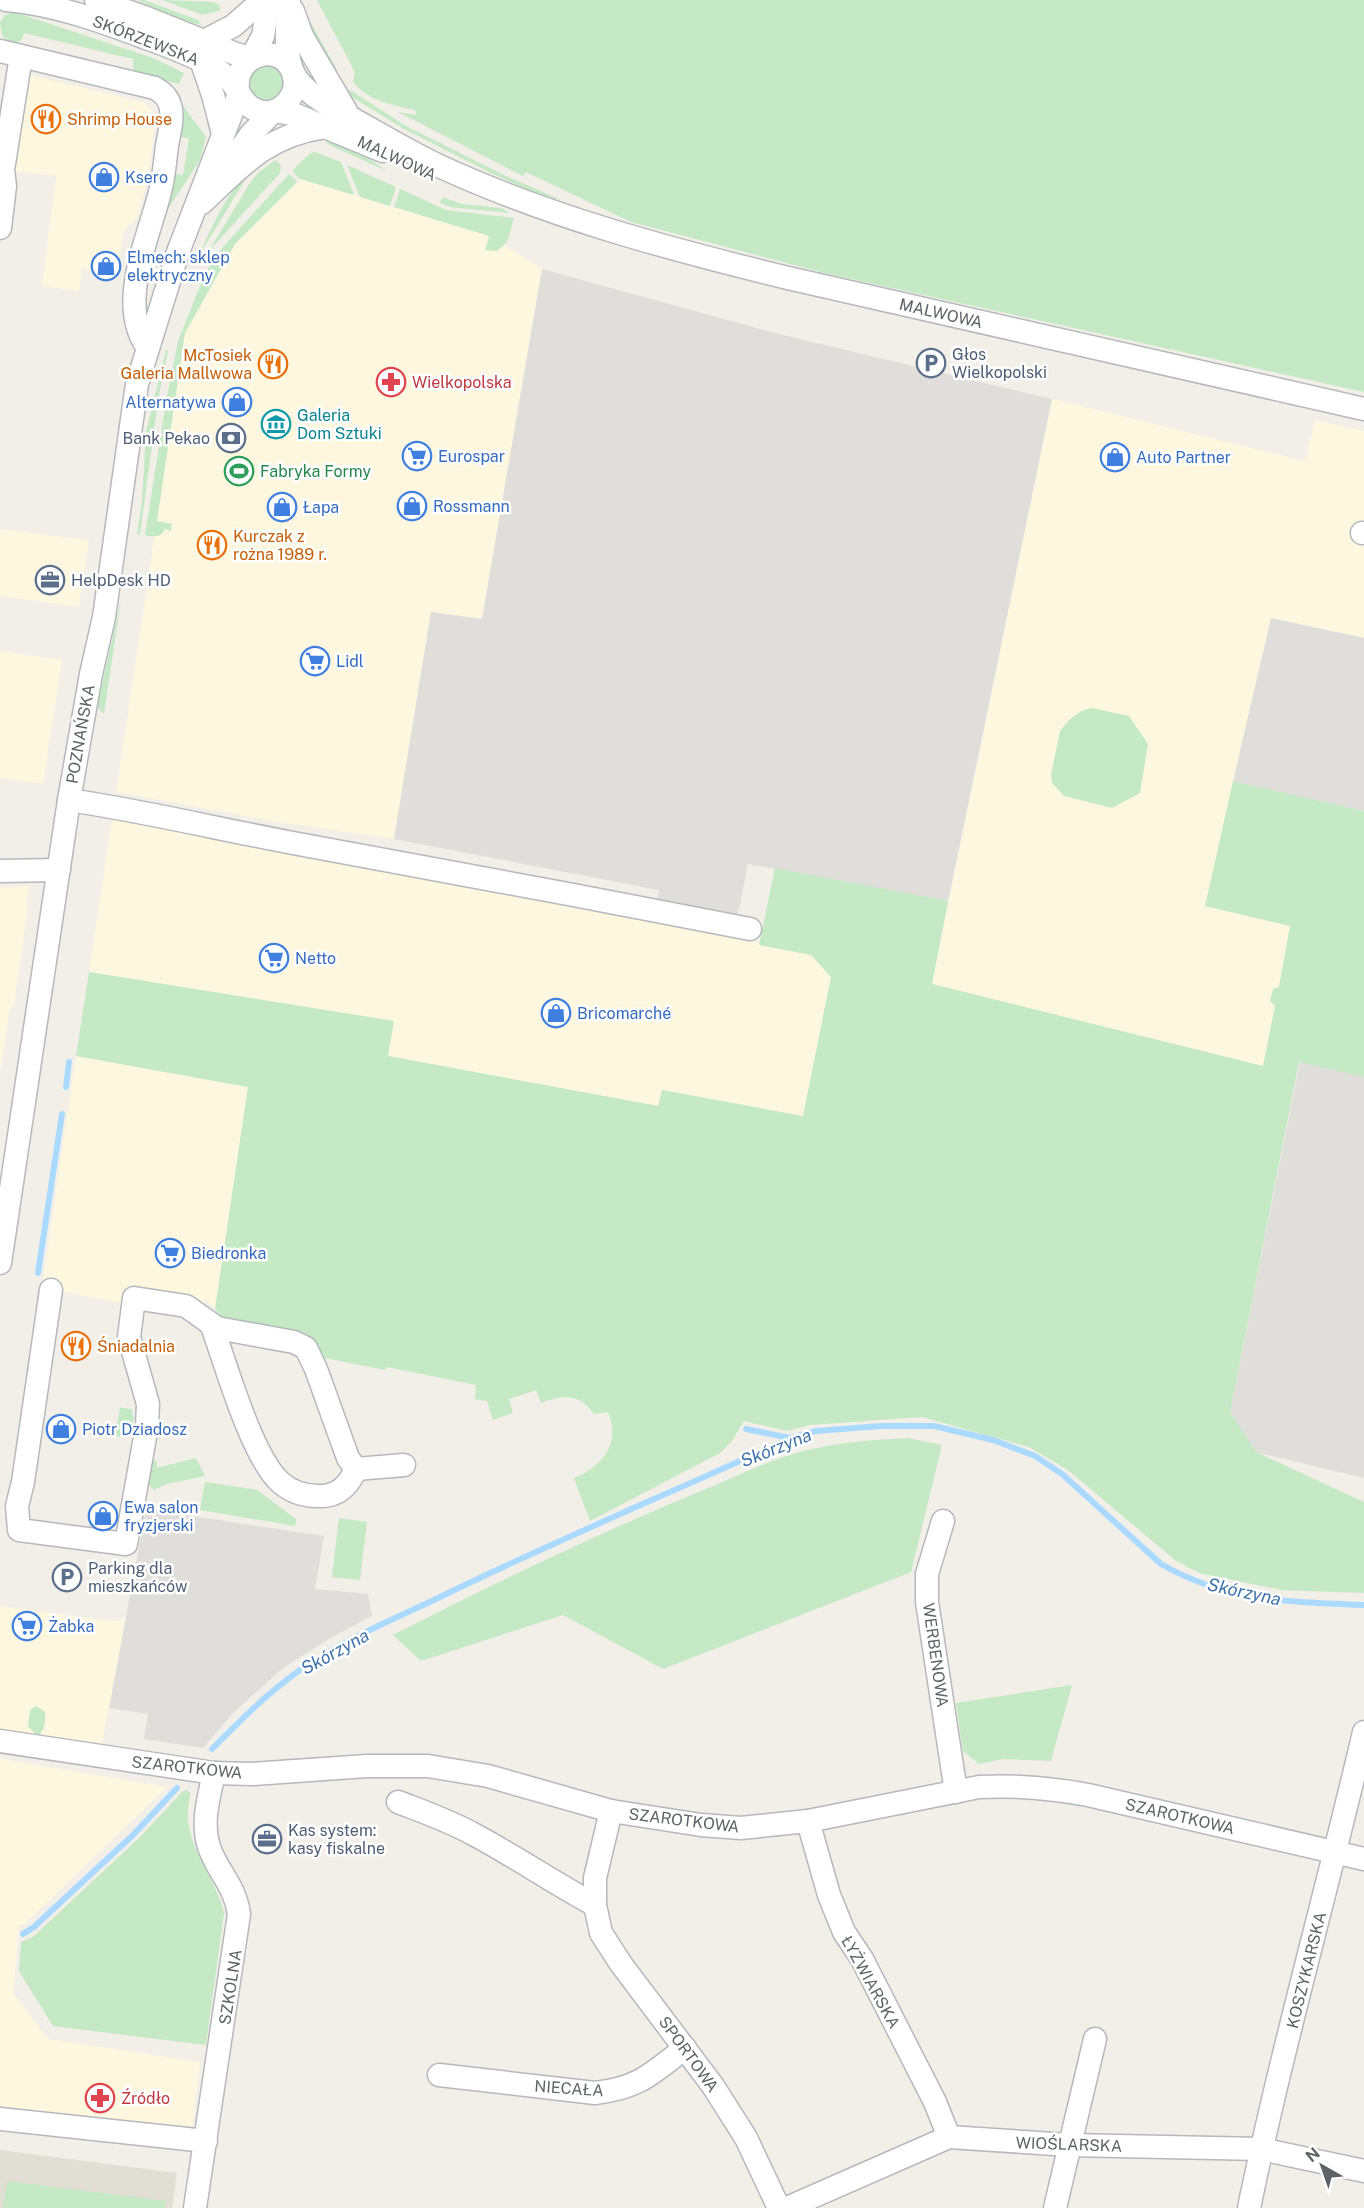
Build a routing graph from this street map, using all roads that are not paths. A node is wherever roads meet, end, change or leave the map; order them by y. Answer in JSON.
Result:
{"nodes":[{"id":1,"x":6,"y":0,"type":"edge"},
{"id":2,"x":96,"y":0,"type":"edge"},
{"id":3,"x":263,"y":0,"type":"edge"},
{"id":4,"x":282,"y":0,"type":"edge"},
{"id":5,"x":202,"y":51,"type":"junction"},
{"id":6,"x":11,"y":54,"type":"edge"},
{"id":7,"x":251,"y":58,"type":"junction"},
{"id":8,"x":293,"y":73,"type":"junction"},
{"id":9,"x":239,"y":94,"type":"junction"},
{"id":10,"x":274,"y":111,"type":"junction"},
{"id":11,"x":349,"y":116,"type":"junction"},
{"id":12,"x":226,"y":126,"type":"junction"},
{"id":13,"x":325,"y":127,"type":"junction"},
{"id":14,"x":522,"y":201,"type":"junction"},
{"id":15,"x":199,"y":208,"type":"junction"},
{"id":16,"x":0,"y":228,"type":"edge"},
{"id":17,"x":148,"y":348,"type":"junction"},
{"id":18,"x":1364,"y":409,"type":"edge"},
{"id":19,"x":69,"y":800,"type":"junction"},
{"id":20,"x":59,"y":870,"type":"junction"},
{"id":21,"x":0,"y":871,"type":"edge"},
{"id":22,"x":750,"y":929,"type":"dead end"},
{"id":23,"x":0,"y":1263,"type":"edge"},
{"id":24,"x":51,"y":1290,"type":"dead end"},
{"id":25,"x":207,"y":1322,"type":"junction"},
{"id":26,"x":404,"y":1465,"type":"dead end"},
{"id":27,"x":356,"y":1469,"type":"junction"},
{"id":28,"x":8,"y":1504,"type":"edge"},
{"id":29,"x":943,"y":1521,"type":"dead end"},
{"id":30,"x":1364,"y":1732,"type":"edge"},
{"id":31,"x":0,"y":1741,"type":"edge"},
{"id":32,"x":214,"y":1773,"type":"junction"},
{"id":33,"x":956,"y":1792,"type":"junction"},
{"id":34,"x":398,"y":1802,"type":"dead end"},
{"id":35,"x":610,"y":1811,"type":"junction"},
{"id":36,"x":808,"y":1821,"type":"junction"},
{"id":37,"x":1336,"y":1853,"type":"junction"},
{"id":38,"x":1364,"y":1859,"type":"edge"},
{"id":39,"x":595,"y":1905,"type":"junction"},
{"id":40,"x":1095,"y":2039,"type":"dead end"},
{"id":41,"x":685,"y":2048,"type":"junction"},
{"id":42,"x":439,"y":2075,"type":"dead end"},
{"id":43,"x":0,"y":2119,"type":"edge"},
{"id":44,"x":949,"y":2137,"type":"junction"},
{"id":45,"x":206,"y":2141,"type":"junction"},
{"id":46,"x":1069,"y":2145,"type":"junction"},
{"id":47,"x":1261,"y":2149,"type":"junction"},
{"id":48,"x":1364,"y":2171,"type":"edge"},
{"id":49,"x":195,"y":2208,"type":"edge"},
{"id":50,"x":779,"y":2208,"type":"edge"},
{"id":51,"x":787,"y":2208,"type":"edge"},
{"id":52,"x":1055,"y":2208,"type":"edge"},
{"id":53,"x":1249,"y":2208,"type":"edge"}],
"edges":[{"from":1,"to":5,"type":"street","name":"SKÓRZEWSKA"},
{"from":2,"to":5,"type":"street","name":"SKÓRZEWSKA"},
{"from":3,"to":5,"type":"street"},
{"from":4,"to":7,"type":"street"},
{"from":4,"to":8,"type":"street"},
{"from":4,"to":11,"type":"street","name":"MALWOWA"},
{"from":5,"to":7,"type":"street","name":"SKÓRZEWSKA"},
{"from":5,"to":9,"type":"street","name":"SKÓRZEWSKA"},
{"from":5,"to":12,"type":"street"},
{"from":6,"to":16,"type":"street"},
{"from":6,"to":17,"type":"street"},
{"from":7,"to":8,"type":"street"},
{"from":7,"to":9,"type":"street"},
{"from":8,"to":10,"type":"street"},
{"from":8,"to":11,"type":"street","name":"MALWOWA"},
{"from":9,"to":10,"type":"street"},
{"from":9,"to":12,"type":"street","name":"POZNAŃSKA"},
{"from":10,"to":13,"type":"street","name":"MALWOWA"},
{"from":10,"to":15,"type":"street"},
{"from":11,"to":14,"type":"street","name":"MALWOWA"},
{"from":12,"to":15,"type":"street","name":"POZNAŃSKA"},
{"from":13,"to":14,"type":"street","name":"MALWOWA"},
{"from":13,"to":15,"type":"street"},
{"from":14,"to":18,"type":"street","name":"MALWOWA"},
{"from":15,"to":17,"type":"street","name":"POZNAŃSKA"},
{"from":17,"to":19,"type":"street","name":"POZNAŃSKA"},
{"from":19,"to":20,"type":"street","name":"POZNAŃSKA"},
{"from":19,"to":22,"type":"street"},
{"from":20,"to":21,"type":"street"},
{"from":20,"to":23,"type":"street","name":"POZNAŃSKA"},
{"from":24,"to":28,"type":"street"},
{"from":25,"to":27,"type":"street"},
{"from":25,"to":27,"type":"street"},
{"from":25,"to":28,"type":"street"},
{"from":26,"to":27,"type":"street"},
{"from":29,"to":33,"type":"street","name":"WERBENOWA"},
{"from":30,"to":37,"type":"street","name":"KOSZYKARSKA"},
{"from":31,"to":32,"type":"street","name":"SZAROTKOWA"},
{"from":32,"to":35,"type":"street","name":"SZAROTKOWA"},
{"from":32,"to":45,"type":"street","name":"SZKOLNA"},
{"from":33,"to":36,"type":"street","name":"SZAROTKOWA"},
{"from":33,"to":37,"type":"street","name":"SZAROTKOWA"},
{"from":34,"to":39,"type":"street"},
{"from":35,"to":36,"type":"street","name":"SZAROTKOWA"},
{"from":35,"to":39,"type":"street","name":"SPORTOWA"},
{"from":36,"to":44,"type":"street","name":"ŁYŻWIARSKA"},
{"from":37,"to":38,"type":"street","name":"SZAROTKOWA"},
{"from":37,"to":47,"type":"street","name":"KOSZYKARSKA"},
{"from":39,"to":41,"type":"street","name":"SPORTOWA"},
{"from":40,"to":46,"type":"street"},
{"from":41,"to":42,"type":"street","name":"NIECAŁA"},
{"from":41,"to":50,"type":"street","name":"SPORTOWA"},
{"from":43,"to":45,"type":"street"},
{"from":44,"to":46,"type":"street","name":"WIOŚLARSKA"},
{"from":44,"to":51,"type":"street","name":"WIOŚLARSKA"},
{"from":45,"to":49,"type":"street","name":"SZKOLNA"},
{"from":46,"to":47,"type":"street","name":"WIOŚLARSKA"},
{"from":46,"to":52,"type":"street"},
{"from":47,"to":48,"type":"street","name":"WIOŚLARSKA"},
{"from":47,"to":53,"type":"street","name":"KOSZYKARSKA"}]}
